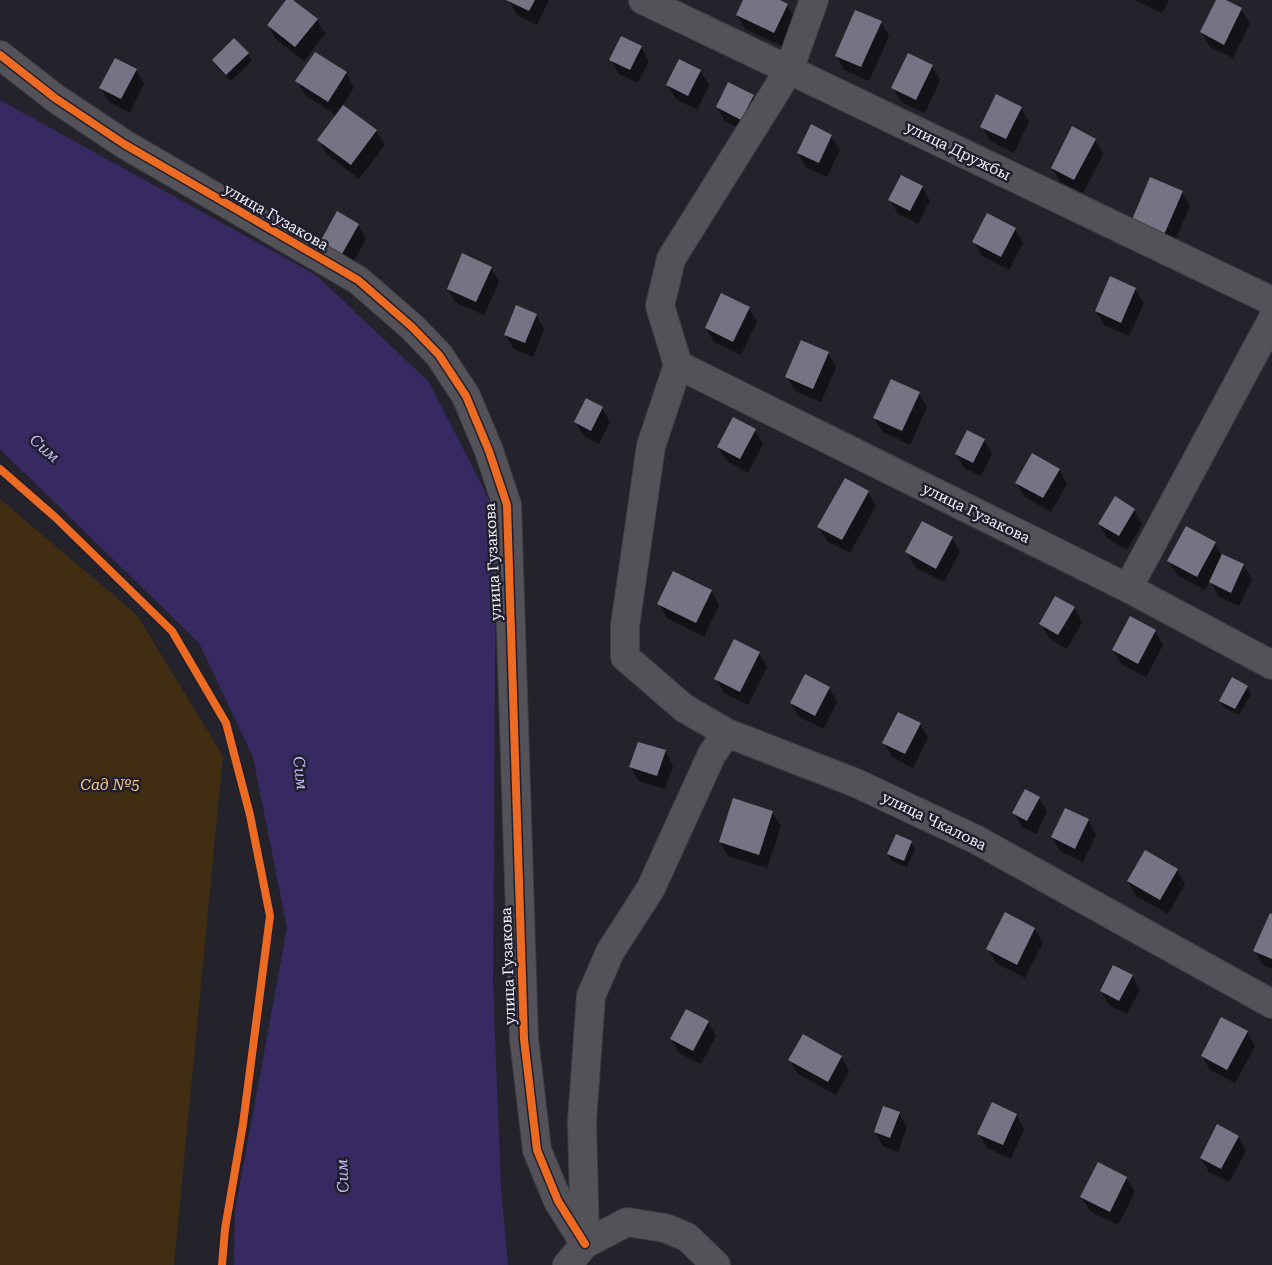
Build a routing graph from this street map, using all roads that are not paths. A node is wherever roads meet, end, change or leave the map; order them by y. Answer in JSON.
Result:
{"nodes":[{"id":1,"x":643,"y":0,"type":"edge"},
{"id":2,"x":814,"y":0,"type":"edge"},
{"id":3,"x":0,"y":55,"type":"edge"},
{"id":4,"x":789,"y":70,"type":"junction"},
{"id":5,"x":1272,"y":301,"type":"edge"},
{"id":6,"x":1272,"y":320,"type":"edge"},
{"id":7,"x":678,"y":365,"type":"junction"},
{"id":8,"x":1128,"y":588,"type":"junction"},
{"id":9,"x":1272,"y":665,"type":"edge"},
{"id":10,"x":727,"y":733,"type":"junction"},
{"id":11,"x":1272,"y":1004,"type":"edge"},
{"id":12,"x":585,"y":1244,"type":"junction"},
{"id":13,"x":567,"y":1265,"type":"edge"},
{"id":14,"x":716,"y":1265,"type":"edge"}],
"edges":[{"from":1,"to":4,"type":"street","name":"улица Дружбы"},
{"from":2,"to":4,"type":"street"},
{"from":3,"to":12,"type":"street","name":"улица Гузакова"},
{"from":4,"to":5,"type":"street","name":"улица Дружбы"},
{"from":4,"to":7,"type":"street"},
{"from":6,"to":8,"type":"street"},
{"from":7,"to":8,"type":"street","name":"улица Гузакова"},
{"from":7,"to":10,"type":"street","name":"улица Чкалова"},
{"from":8,"to":9,"type":"street","name":"улица Гузакова"},
{"from":10,"to":11,"type":"street","name":"улица Чкалова"},
{"from":10,"to":12,"type":"street"},
{"from":12,"to":13,"type":"street"},
{"from":12,"to":14,"type":"street"}]}
